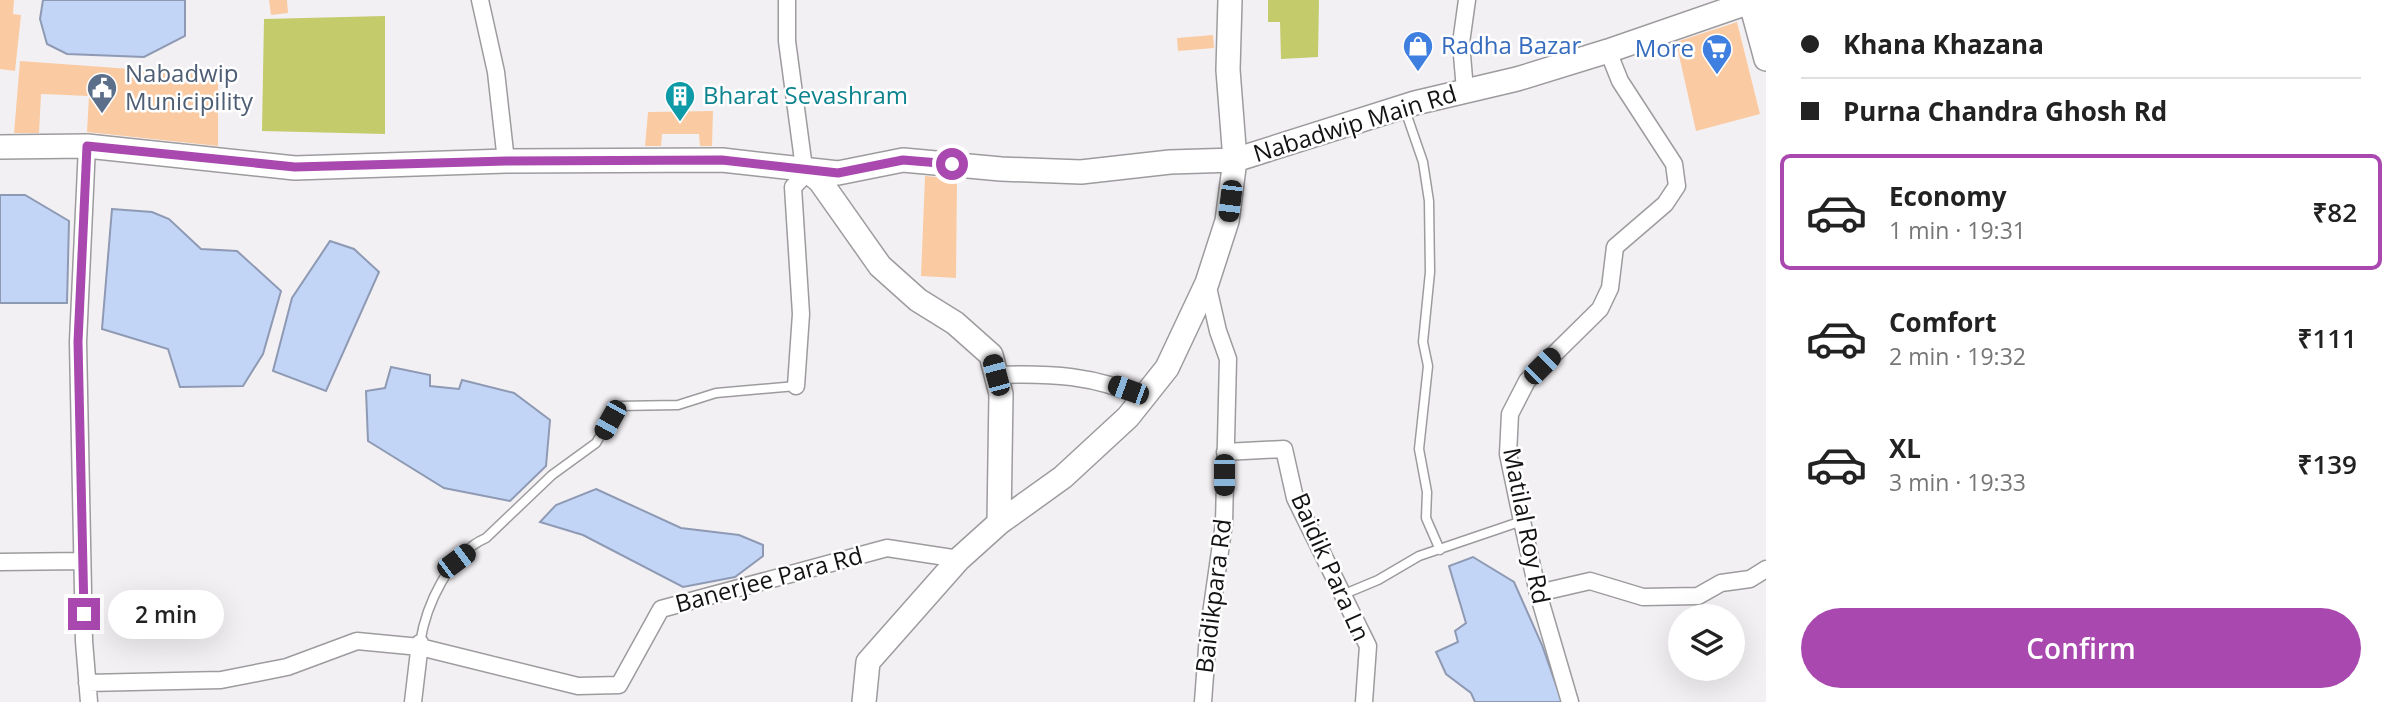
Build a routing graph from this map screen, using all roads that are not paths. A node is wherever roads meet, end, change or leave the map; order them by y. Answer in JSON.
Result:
{"nodes":[{"id":1,"x":480,"y":0,"type":"edge"},
{"id":2,"x":787,"y":0,"type":"edge"},
{"id":3,"x":1230,"y":0,"type":"edge"},
{"id":4,"x":1466,"y":0,"type":"edge"},
{"id":5,"x":1755,"y":2,"type":"edge"},
{"id":6,"x":1608,"y":51,"type":"junction"},
{"id":7,"x":1766,"y":59,"type":"edge"},
{"id":8,"x":1465,"y":90,"type":"junction"},
{"id":9,"x":1404,"y":107,"type":"junction"},
{"id":10,"x":87,"y":146,"type":"junction"},
{"id":11,"x":0,"y":147,"type":"edge"},
{"id":12,"x":1235,"y":160,"type":"junction"},
{"id":13,"x":506,"y":161,"type":"junction"},
{"id":14,"x":804,"y":173,"type":"junction"},
{"id":15,"x":1208,"y":283,"type":"junction"},
{"id":16,"x":996,"y":375,"type":"junction"},
{"id":17,"x":796,"y":386,"type":"joint"},
{"id":18,"x":1144,"y":398,"type":"junction"},
{"id":19,"x":1224,"y":452,"type":"junction"},
{"id":20,"x":1521,"y":521,"type":"junction"},
{"id":21,"x":999,"y":523,"type":"junction"},
{"id":22,"x":1440,"y":550,"type":"junction"},
{"id":23,"x":959,"y":559,"type":"junction"},
{"id":24,"x":82,"y":561,"type":"junction"},
{"id":25,"x":0,"y":562,"type":"edge"},
{"id":26,"x":1766,"y":569,"type":"edge"},
{"id":27,"x":1538,"y":593,"type":"junction"},
{"id":28,"x":1342,"y":595,"type":"junction"},
{"id":29,"x":420,"y":645,"type":"junction"},
{"id":30,"x":88,"y":683,"type":"junction"},
{"id":31,"x":89,"y":702,"type":"edge"},
{"id":32,"x":413,"y":702,"type":"edge"},
{"id":33,"x":863,"y":702,"type":"edge"},
{"id":34,"x":1203,"y":702,"type":"edge"},
{"id":35,"x":1364,"y":702,"type":"edge"},
{"id":36,"x":1570,"y":702,"type":"edge"}],
"edges":[{"from":1,"to":13,"type":"street"},
{"from":2,"to":14,"type":"street"},
{"from":3,"to":12,"type":"main road"},
{"from":4,"to":8,"type":"street"},
{"from":5,"to":6,"type":"main road","name":"Nabadwip Main Rd"},
{"from":5,"to":7,"type":"main road"},
{"from":6,"to":8,"type":"main road","name":"Nabadwip Main Rd"},
{"from":6,"to":20,"type":"street","name":"Matilal Roy Rd"},
{"from":8,"to":9,"type":"main road","name":"Nabadwip Main Rd"},
{"from":9,"to":12,"type":"main road","name":"Nabadwip Main Rd"},
{"from":9,"to":22,"type":"lane"},
{"from":10,"to":11,"type":"main road"},
{"from":10,"to":13,"type":"main road"},
{"from":10,"to":24,"type":"street"},
{"from":12,"to":14,"type":"main road"},
{"from":12,"to":15,"type":"main road","name":"Nabadwip Main Rd"},
{"from":13,"to":14,"type":"main road"},
{"from":14,"to":16,"type":"main road"},
{"from":14,"to":17,"type":"street"},
{"from":15,"to":18,"type":"main road","name":"Nabadwip Main Rd"},
{"from":15,"to":19,"type":"street","name":"Baidikpara Rd"},
{"from":16,"to":18,"type":"street"},
{"from":16,"to":21,"type":"main road"},
{"from":17,"to":29,"type":"lane"},
{"from":18,"to":21,"type":"main road","name":"Nabadwip Main Rd"},
{"from":19,"to":28,"type":"street","name":"Baidik Para Ln"},
{"from":19,"to":34,"type":"street","name":"Baidikpara Rd"},
{"from":20,"to":22,"type":"lane"},
{"from":20,"to":27,"type":"street","name":"Matilal Roy Rd"},
{"from":21,"to":23,"type":"main road","name":"Nabadwip Main Rd"},
{"from":22,"to":28,"type":"lane"},
{"from":23,"to":29,"type":"street","name":"Banerjee Para Rd"},
{"from":23,"to":33,"type":"main road","name":"Nabadwip Main Rd"},
{"from":24,"to":25,"type":"street"},
{"from":24,"to":30,"type":"street"},
{"from":26,"to":27,"type":"street"},
{"from":27,"to":36,"type":"street","name":"Matilal Roy Rd"},
{"from":28,"to":35,"type":"street","name":"Baidik Para Ln"},
{"from":29,"to":30,"type":"street","name":"Banerjee Para Rd"},
{"from":29,"to":32,"type":"street"},
{"from":30,"to":31,"type":"street"}]}
